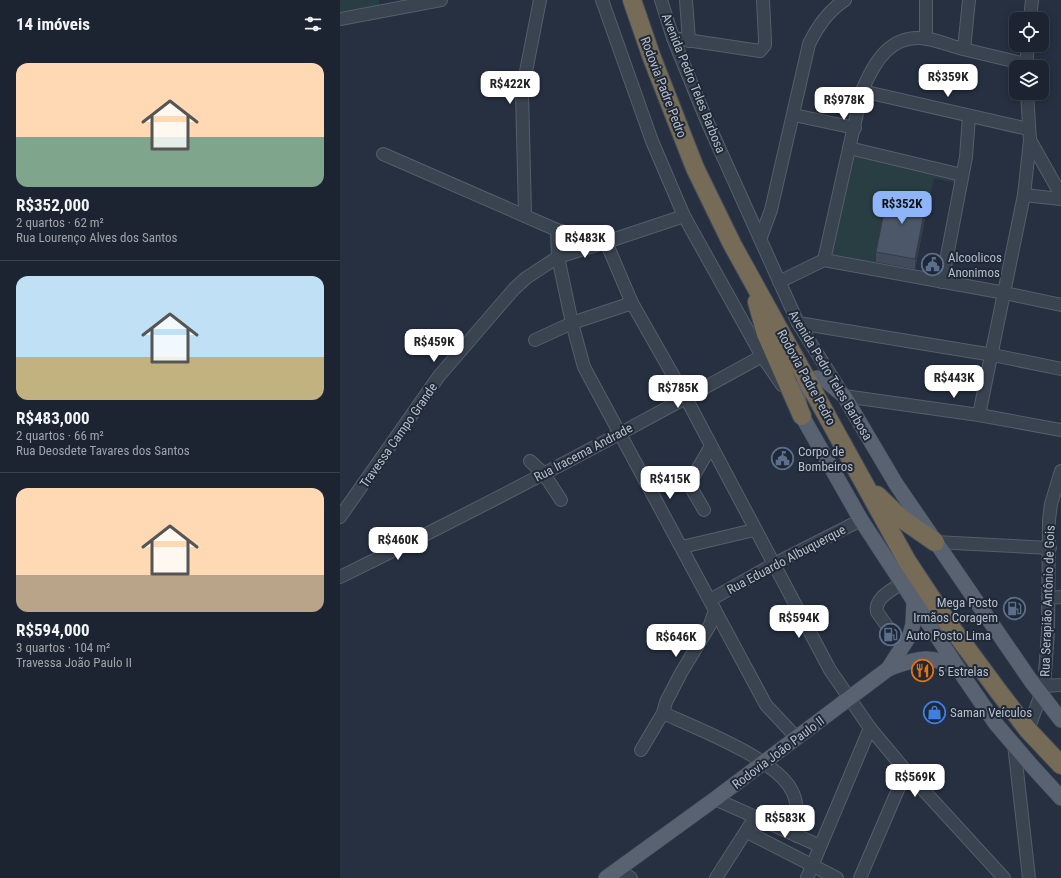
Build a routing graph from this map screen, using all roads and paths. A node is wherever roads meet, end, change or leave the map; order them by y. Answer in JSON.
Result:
{"nodes":[{"id":1,"x":441,"y":0,"type":"edge"},
{"id":2,"x":540,"y":0,"type":"edge"},
{"id":3,"x":602,"y":0,"type":"edge"},
{"id":4,"x":632,"y":0,"type":"edge"},
{"id":5,"x":661,"y":0,"type":"edge"},
{"id":6,"x":686,"y":0,"type":"edge"},
{"id":7,"x":763,"y":0,"type":"edge"},
{"id":8,"x":926,"y":0,"type":"edge"},
{"id":9,"x":968,"y":0,"type":"edge"},
{"id":10,"x":1032,"y":0,"type":"edge"},
{"id":11,"x":841,"y":1,"type":"edge"},
{"id":12,"x":415,"y":2,"type":"edge"},
{"id":13,"x":1031,"y":12,"type":"edge"},
{"id":14,"x":340,"y":19,"type":"edge"},
{"id":15,"x":673,"y":38,"type":"junction"},
{"id":16,"x":926,"y":39,"type":"junction"},
{"id":17,"x":689,"y":41,"type":"junction"},
{"id":18,"x":964,"y":49,"type":"junction"},
{"id":19,"x":1009,"y":61,"type":"edge"},
{"id":20,"x":862,"y":91,"type":"junction"},
{"id":21,"x":1028,"y":100,"type":"edge"},
{"id":22,"x":794,"y":115,"type":"junction"},
{"id":23,"x":969,"y":116,"type":"junction"},
{"id":24,"x":854,"y":128,"type":"junction"},
{"id":25,"x":1030,"y":134,"type":"junction"},
{"id":26,"x":849,"y":148,"type":"junction"},
{"id":27,"x":383,"y":154,"type":"dead end"},
{"id":28,"x":962,"y":175,"type":"junction"},
{"id":29,"x":1024,"y":195,"type":"junction"},
{"id":30,"x":1061,"y":195,"type":"edge"},
{"id":31,"x":1061,"y":199,"type":"edge"},
{"id":32,"x":525,"y":214,"type":"junction"},
{"id":33,"x":684,"y":216,"type":"junction"},
{"id":34,"x":557,"y":230,"type":"junction"},
{"id":35,"x":760,"y":238,"type":"junction"},
{"id":36,"x":606,"y":242,"type":"junction"},
{"id":37,"x":558,"y":257,"type":"junction"},
{"id":38,"x":824,"y":260,"type":"junction"},
{"id":39,"x":749,"y":273,"type":"junction"},
{"id":40,"x":779,"y":282,"type":"junction"},
{"id":41,"x":942,"y":282,"type":"junction"},
{"id":42,"x":1005,"y":293,"type":"junction"},
{"id":43,"x":632,"y":303,"type":"junction"},
{"id":44,"x":1061,"y":305,"type":"edge"},
{"id":45,"x":572,"y":323,"type":"junction"},
{"id":46,"x":798,"y":323,"type":"junction"},
{"id":47,"x":535,"y":340,"type":"dead end"},
{"id":48,"x":993,"y":355,"type":"junction"},
{"id":49,"x":762,"y":356,"type":"junction"},
{"id":50,"x":1061,"y":368,"type":"edge"},
{"id":51,"x":808,"y":380,"type":"junction"},
{"id":52,"x":844,"y":396,"type":"junction"},
{"id":53,"x":686,"y":398,"type":"junction"},
{"id":54,"x":980,"y":415,"type":"junction"},
{"id":55,"x":802,"y":416,"type":"junction"},
{"id":56,"x":1061,"y":430,"type":"edge"},
{"id":57,"x":620,"y":432,"type":"junction"},
{"id":58,"x":711,"y":446,"type":"junction"},
{"id":59,"x":530,"y":461,"type":"dead end"},
{"id":60,"x":1061,"y":471,"type":"edge"},
{"id":61,"x":544,"y":474,"type":"junction"},
{"id":62,"x":865,"y":484,"type":"junction"},
{"id":63,"x":561,"y":500,"type":"dead end"},
{"id":64,"x":704,"y":510,"type":"dead end"},
{"id":65,"x":340,"y":517,"type":"edge"},
{"id":66,"x":862,"y":520,"type":"junction"},
{"id":67,"x":1055,"y":520,"type":"edge"},
{"id":68,"x":754,"y":530,"type":"junction"},
{"id":69,"x":935,"y":542,"type":"junction"},
{"id":70,"x":682,"y":547,"type":"junction"},
{"id":71,"x":1050,"y":548,"type":"junction"},
{"id":72,"x":774,"y":564,"type":"junction"},
{"id":73,"x":340,"y":576,"type":"edge"},
{"id":74,"x":902,"y":583,"type":"junction"},
{"id":75,"x":1055,"y":598,"type":"edge"},
{"id":76,"x":914,"y":600,"type":"junction"},
{"id":77,"x":713,"y":605,"type":"junction"},
{"id":78,"x":902,"y":647,"type":"junction"},
{"id":79,"x":888,"y":669,"type":"junction"},
{"id":80,"x":961,"y":673,"type":"junction"},
{"id":81,"x":1061,"y":685,"type":"edge"},
{"id":82,"x":1039,"y":687,"type":"junction"},
{"id":83,"x":849,"y":698,"type":"junction"},
{"id":84,"x":663,"y":713,"type":"junction"},
{"id":85,"x":1061,"y":720,"type":"edge"},
{"id":86,"x":870,"y":728,"type":"junction"},
{"id":87,"x":1028,"y":730,"type":"junction"},
{"id":88,"x":797,"y":738,"type":"junction"},
{"id":89,"x":1014,"y":744,"type":"junction"},
{"id":90,"x":641,"y":750,"type":"dead end"},
{"id":91,"x":763,"y":762,"type":"junction"},
{"id":92,"x":1061,"y":765,"type":"edge"},
{"id":93,"x":906,"y":771,"type":"junction"},
{"id":94,"x":1061,"y":798,"type":"edge"},
{"id":95,"x":715,"y":799,"type":"junction"},
{"id":96,"x":755,"y":818,"type":"junction"},
{"id":97,"x":747,"y":832,"type":"junction"},
{"id":98,"x":797,"y":836,"type":"junction"},
{"id":99,"x":820,"y":846,"type":"junction"},
{"id":100,"x":812,"y":866,"type":"junction"},
{"id":101,"x":612,"y":874,"type":"edge"},
{"id":102,"x":631,"y":878,"type":"edge"},
{"id":103,"x":716,"y":878,"type":"edge"},
{"id":104,"x":807,"y":878,"type":"edge"},
{"id":105,"x":837,"y":878,"type":"edge"},
{"id":106,"x":860,"y":878,"type":"edge"},
{"id":107,"x":1004,"y":878,"type":"edge"},
{"id":108,"x":1029,"y":878,"type":"edge"}],
"edges":[{"from":1,"to":12,"type":"street"},
{"from":2,"to":32,"type":"street"},
{"from":3,"to":33,"type":"street"},
{"from":4,"to":39,"type":"highway","name":"Rodovia Padre Pedro"},
{"from":5,"to":15,"type":"street","name":"Avenida Pedro Teles Barbosa"},
{"from":6,"to":17,"type":"street"},
{"from":7,"to":17,"type":"street"},
{"from":8,"to":16,"type":"street"},
{"from":9,"to":18,"type":"street"},
{"from":10,"to":13,"type":"street"},
{"from":11,"to":22,"type":"street"},
{"from":12,"to":14,"type":"street"},
{"from":15,"to":17,"type":"street"},
{"from":15,"to":35,"type":"street","name":"Avenida Pedro Teles Barbosa"},
{"from":16,"to":18,"type":"street"},
{"from":16,"to":20,"type":"street"},
{"from":18,"to":19,"type":"street"},
{"from":20,"to":23,"type":"street"},
{"from":20,"to":24,"type":"street"},
{"from":21,"to":25,"type":"street"},
{"from":22,"to":24,"type":"street"},
{"from":22,"to":35,"type":"street"},
{"from":23,"to":25,"type":"street"},
{"from":23,"to":28,"type":"street"},
{"from":24,"to":26,"type":"street"},
{"from":25,"to":29,"type":"street"},
{"from":25,"to":30,"type":"street"},
{"from":26,"to":28,"type":"street"},
{"from":26,"to":38,"type":"street"},
{"from":27,"to":32,"type":"street"},
{"from":28,"to":41,"type":"street"},
{"from":29,"to":31,"type":"street"},
{"from":29,"to":42,"type":"street"},
{"from":32,"to":34,"type":"street"},
{"from":33,"to":36,"type":"street","name":"Travessa Campo Grande"},
{"from":33,"to":49,"type":"street"},
{"from":34,"to":36,"type":"street"},
{"from":34,"to":37,"type":"street"},
{"from":35,"to":40,"type":"street","name":"Avenida Pedro Teles Barbosa"},
{"from":36,"to":37,"type":"street","name":"Travessa Campo Grande"},
{"from":36,"to":43,"type":"street"},
{"from":37,"to":45,"type":"street"},
{"from":37,"to":65,"type":"street","name":"Travessa Campo Grande"},
{"from":38,"to":40,"type":"street"},
{"from":38,"to":41,"type":"street"},
{"from":39,"to":51,"type":"highway","name":"Rodovia Padre Pedro"},
{"from":39,"to":55,"type":"highway"},
{"from":40,"to":46,"type":"street","name":"Avenida Pedro Teles Barbosa"},
{"from":41,"to":42,"type":"street"},
{"from":42,"to":44,"type":"street"},
{"from":42,"to":48,"type":"street"},
{"from":43,"to":45,"type":"street"},
{"from":43,"to":53,"type":"street"},
{"from":45,"to":47,"type":"street"},
{"from":45,"to":57,"type":"street"},
{"from":46,"to":48,"type":"street"},
{"from":46,"to":52,"type":"street","name":"Avenida Pedro Teles Barbosa"},
{"from":48,"to":50,"type":"street"},
{"from":48,"to":54,"type":"street"},
{"from":49,"to":53,"type":"street","name":"Rua Iracema Andrade"},
{"from":49,"to":55,"type":"street"},
{"from":51,"to":52,"type":"main road"},
{"from":51,"to":55,"type":"main road"},
{"from":51,"to":62,"type":"highway","name":"Rodovia Padre Pedro"},
{"from":52,"to":54,"type":"street"},
{"from":52,"to":69,"type":"main road","name":"Avenida Pedro Teles Barbosa"},
{"from":53,"to":57,"type":"street","name":"Rua Iracema Andrade"},
{"from":53,"to":58,"type":"street"},
{"from":54,"to":56,"type":"street"},
{"from":55,"to":66,"type":"main road"},
{"from":57,"to":61,"type":"street","name":"Rua Iracema Andrade"},
{"from":57,"to":70,"type":"street"},
{"from":58,"to":64,"type":"street"},
{"from":58,"to":68,"type":"street"},
{"from":59,"to":61,"type":"street"},
{"from":60,"to":67,"type":"street","name":"Rua Serapião Antônio de Gois"},
{"from":61,"to":63,"type":"street"},
{"from":61,"to":73,"type":"street","name":"Rua Iracema Andrade"},
{"from":62,"to":69,"type":"highway"},
{"from":62,"to":87,"type":"highway","name":"Rodovia Padre Pedro"},
{"from":66,"to":72,"type":"street","name":"Rua Eduardo Albuquerque"},
{"from":66,"to":74,"type":"main road"},
{"from":67,"to":71,"type":"street","name":"Rua Serapião Antônio de Gois"},
{"from":68,"to":70,"type":"street"},
{"from":68,"to":72,"type":"street"},
{"from":69,"to":71,"type":"street"},
{"from":69,"to":82,"type":"main road","name":"Avenida Pedro Teles Barbosa"},
{"from":70,"to":77,"type":"street"},
{"from":71,"to":75,"type":"street","name":"Rua Serapião Antônio de Gois"},
{"from":72,"to":77,"type":"street","name":"Rua Eduardo Albuquerque"},
{"from":72,"to":83,"type":"street"},
{"from":74,"to":76,"type":"main road"},
{"from":74,"to":78,"type":"street"},
{"from":75,"to":82,"type":"street","name":"Rua Serapião Antônio de Gois"},
{"from":76,"to":78,"type":"main road","name":"Rodovia João Paulo II"},
{"from":76,"to":80,"type":"main road"},
{"from":77,"to":84,"type":"street"},
{"from":77,"to":88,"type":"street"},
{"from":78,"to":79,"type":"main road","name":"Rodovia João Paulo II"},
{"from":79,"to":80,"type":"main road"},
{"from":79,"to":83,"type":"main road","name":"Rodovia João Paulo II"},
{"from":80,"to":89,"type":"main road"},
{"from":81,"to":82,"type":"street"},
{"from":82,"to":85,"type":"main road","name":"Avenida Pedro Teles Barbosa"},
{"from":82,"to":87,"type":"street","name":"Rua Serapião Antônio de Gois"},
{"from":83,"to":86,"type":"street"},
{"from":83,"to":88,"type":"main road","name":"Rodovia João Paulo II"},
{"from":84,"to":90,"type":"street"},
{"from":84,"to":91,"type":"street"},
{"from":86,"to":93,"type":"street"},
{"from":86,"to":99,"type":"street"},
{"from":87,"to":92,"type":"highway","name":"Rodovia Padre Pedro"},
{"from":88,"to":91,"type":"main road","name":"Rodovia João Paulo II"},
{"from":89,"to":94,"type":"main road"},
{"from":89,"to":108,"type":"street"},
{"from":91,"to":95,"type":"main road","name":"Rodovia João Paulo II"},
{"from":91,"to":98,"type":"street"},
{"from":93,"to":106,"type":"street"},
{"from":93,"to":107,"type":"street"},
{"from":95,"to":96,"type":"street"},
{"from":95,"to":101,"type":"main road","name":"Rodovia João Paulo II"},
{"from":96,"to":97,"type":"street"},
{"from":96,"to":98,"type":"street"},
{"from":97,"to":100,"type":"street"},
{"from":97,"to":103,"type":"street"},
{"from":98,"to":99,"type":"street"},
{"from":99,"to":100,"type":"street"},
{"from":100,"to":104,"type":"street"},
{"from":100,"to":105,"type":"street"},
{"from":101,"to":102,"type":"street"}]}
